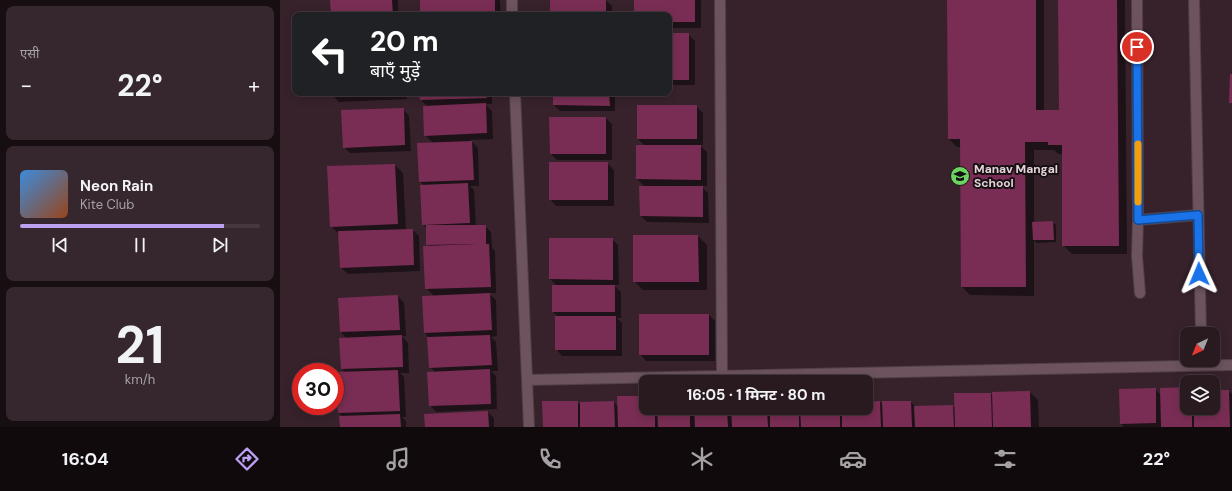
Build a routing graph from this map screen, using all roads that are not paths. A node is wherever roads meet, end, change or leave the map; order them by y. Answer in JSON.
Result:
{"nodes":[{"id":1,"x":512,"y":0,"type":"edge"},
{"id":2,"x":720,"y":0,"type":"edge"},
{"id":3,"x":1137,"y":0,"type":"edge"},
{"id":4,"x":1194,"y":0,"type":"edge"},
{"id":5,"x":512,"y":12,"type":"edge"},
{"id":6,"x":515,"y":96,"type":"edge"},
{"id":7,"x":1198,"y":215,"type":"junction"},
{"id":8,"x":1138,"y":220,"type":"junction"},
{"id":9,"x":1140,"y":292,"type":"dead end"},
{"id":10,"x":1200,"y":327,"type":"edge"},
{"id":11,"x":1180,"y":364,"type":"edge"},
{"id":12,"x":1220,"y":364,"type":"edge"},
{"id":13,"x":1232,"y":365,"type":"edge"},
{"id":14,"x":722,"y":375,"type":"edge"},
{"id":15,"x":759,"y":375,"type":"edge"},
{"id":16,"x":639,"y":378,"type":"edge"},
{"id":17,"x":527,"y":380,"type":"junction"},
{"id":18,"x":529,"y":427,"type":"edge"}],
"edges":[{"from":1,"to":5,"type":"street"},
{"from":2,"to":14,"type":"street"},
{"from":3,"to":8,"type":"street"},
{"from":4,"to":7,"type":"street"},
{"from":6,"to":17,"type":"street"},
{"from":7,"to":8,"type":"street"},
{"from":7,"to":10,"type":"street"},
{"from":8,"to":9,"type":"street"},
{"from":11,"to":15,"type":"street"},
{"from":12,"to":13,"type":"street"},
{"from":16,"to":17,"type":"street"},
{"from":17,"to":18,"type":"street"}]}
